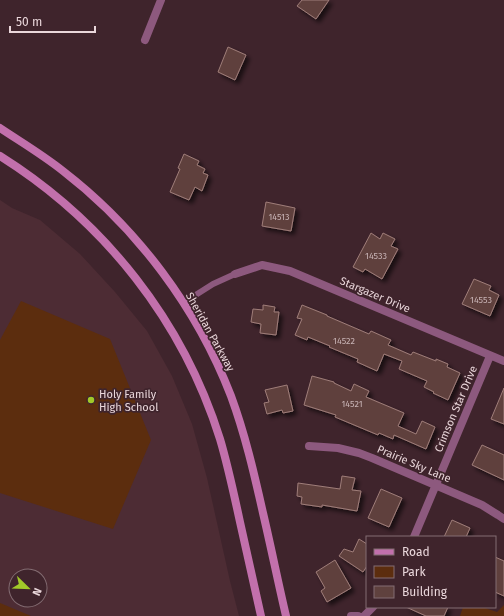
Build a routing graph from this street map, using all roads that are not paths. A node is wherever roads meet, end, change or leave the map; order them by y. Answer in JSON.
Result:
{"nodes":[{"id":1,"x":161,"y":0,"type":"edge"},
{"id":2,"x":145,"y":40,"type":"dead end"},
{"id":3,"x":0,"y":128,"type":"edge"},
{"id":4,"x":0,"y":156,"type":"edge"},
{"id":5,"x":235,"y":274,"type":"joint"},
{"id":6,"x":183,"y":303,"type":"junction"},
{"id":7,"x":490,"y":356,"type":"junction"},
{"id":8,"x":504,"y":361,"type":"edge"},
{"id":9,"x":309,"y":446,"type":"dead end"},
{"id":10,"x":436,"y":485,"type":"junction"},
{"id":11,"x":504,"y":519,"type":"edge"},
{"id":12,"x":414,"y":536,"type":"edge"},
{"id":13,"x":373,"y":608,"type":"edge"},
{"id":14,"x":261,"y":616,"type":"edge"},
{"id":15,"x":286,"y":616,"type":"edge"},
{"id":16,"x":351,"y":616,"type":"edge"},
{"id":17,"x":358,"y":616,"type":"edge"},
{"id":18,"x":364,"y":616,"type":"edge"}],
"edges":[{"from":1,"to":2,"type":"street"},
{"from":3,"to":6,"type":"main road","name":"Sheridan Parkway"},
{"from":4,"to":14,"type":"main road"},
{"from":5,"to":6,"type":"lane"},
{"from":5,"to":7,"type":"street","name":"Stargazer Drive"},
{"from":6,"to":15,"type":"main road","name":"Sheridan Parkway"},
{"from":7,"to":8,"type":"street","name":"Stargazer Drive"},
{"from":7,"to":10,"type":"street","name":"Crimson Star Drive"},
{"from":9,"to":10,"type":"street","name":"Prairie Sky Lane"},
{"from":10,"to":11,"type":"street","name":"Prairie Sky Lane"},
{"from":10,"to":12,"type":"street","name":"Crimson Star Drive"},
{"from":13,"to":18,"type":"street"},
{"from":16,"to":17,"type":"street"}]}
